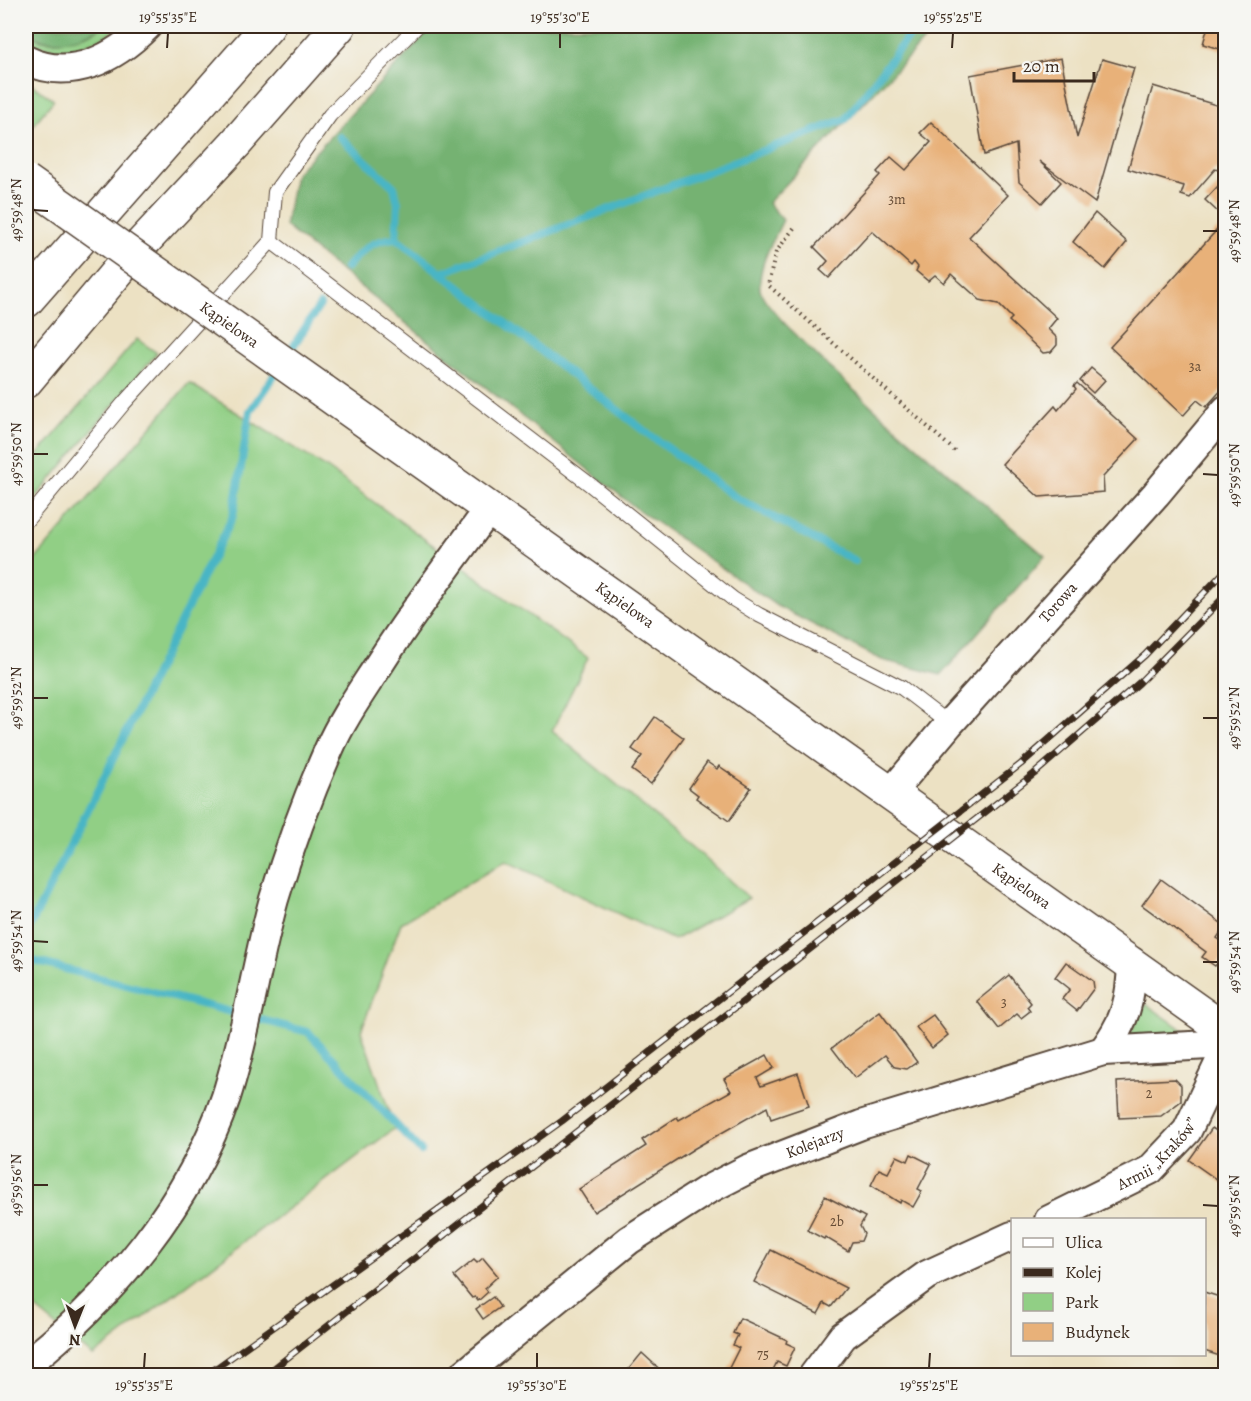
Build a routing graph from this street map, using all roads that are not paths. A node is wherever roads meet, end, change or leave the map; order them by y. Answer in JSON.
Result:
{"nodes":[{"id":1,"x":147,"y":26,"type":"edge"},
{"id":2,"x":268,"y":26,"type":"edge"},
{"id":3,"x":339,"y":26,"type":"edge"},
{"id":4,"x":417,"y":26,"type":"edge"},
{"id":5,"x":26,"y":60,"type":"edge"},
{"id":6,"x":26,"y":181,"type":"edge"},
{"id":7,"x":271,"y":241,"type":"junction"},
{"id":8,"x":26,"y":301,"type":"edge"},
{"id":9,"x":26,"y":381,"type":"edge"},
{"id":10,"x":1226,"y":410,"type":"edge"},
{"id":11,"x":489,"y":509,"type":"junction"},
{"id":12,"x":26,"y":521,"type":"edge"},
{"id":13,"x":949,"y":724,"type":"junction"},
{"id":14,"x":890,"y":794,"type":"junction"},
{"id":15,"x":1132,"y":963,"type":"junction"},
{"id":16,"x":1226,"y":1031,"type":"edge"},
{"id":17,"x":1226,"y":1044,"type":"edge"},
{"id":18,"x":1226,"y":1049,"type":"edge"},
{"id":19,"x":1104,"y":1051,"type":"junction"},
{"id":20,"x":1053,"y":1218,"type":"edge"},
{"id":21,"x":1011,"y":1236,"type":"edge"},
{"id":22,"x":26,"y":1365,"type":"edge"},
{"id":23,"x":462,"y":1376,"type":"edge"},
{"id":24,"x":813,"y":1376,"type":"edge"}],
"edges":[{"from":1,"to":5,"type":"street"},
{"from":2,"to":8,"type":"main road"},
{"from":3,"to":9,"type":"main road"},
{"from":4,"to":7,"type":"lane"},
{"from":6,"to":11,"type":"main road","name":"Kąpielowa","bridge":true},
{"from":7,"to":12,"type":"lane"},
{"from":7,"to":13,"type":"lane"},
{"from":10,"to":13,"type":"street","name":"Torowa"},
{"from":11,"to":14,"type":"main road","name":"Kąpielowa"},
{"from":11,"to":22,"type":"street"},
{"from":13,"to":14,"type":"street","name":"Torowa"},
{"from":14,"to":15,"type":"main road","name":"Kąpielowa"},
{"from":15,"to":16,"type":"main road","name":"Kąpielowa"},
{"from":15,"to":19,"type":"street"},
{"from":17,"to":19,"type":"street","name":"Kolejarzy"},
{"from":18,"to":20,"type":"street","name":"Armii „Kraków”"},
{"from":19,"to":23,"type":"street","name":"Kolejarzy"},
{"from":21,"to":24,"type":"street"}]}
